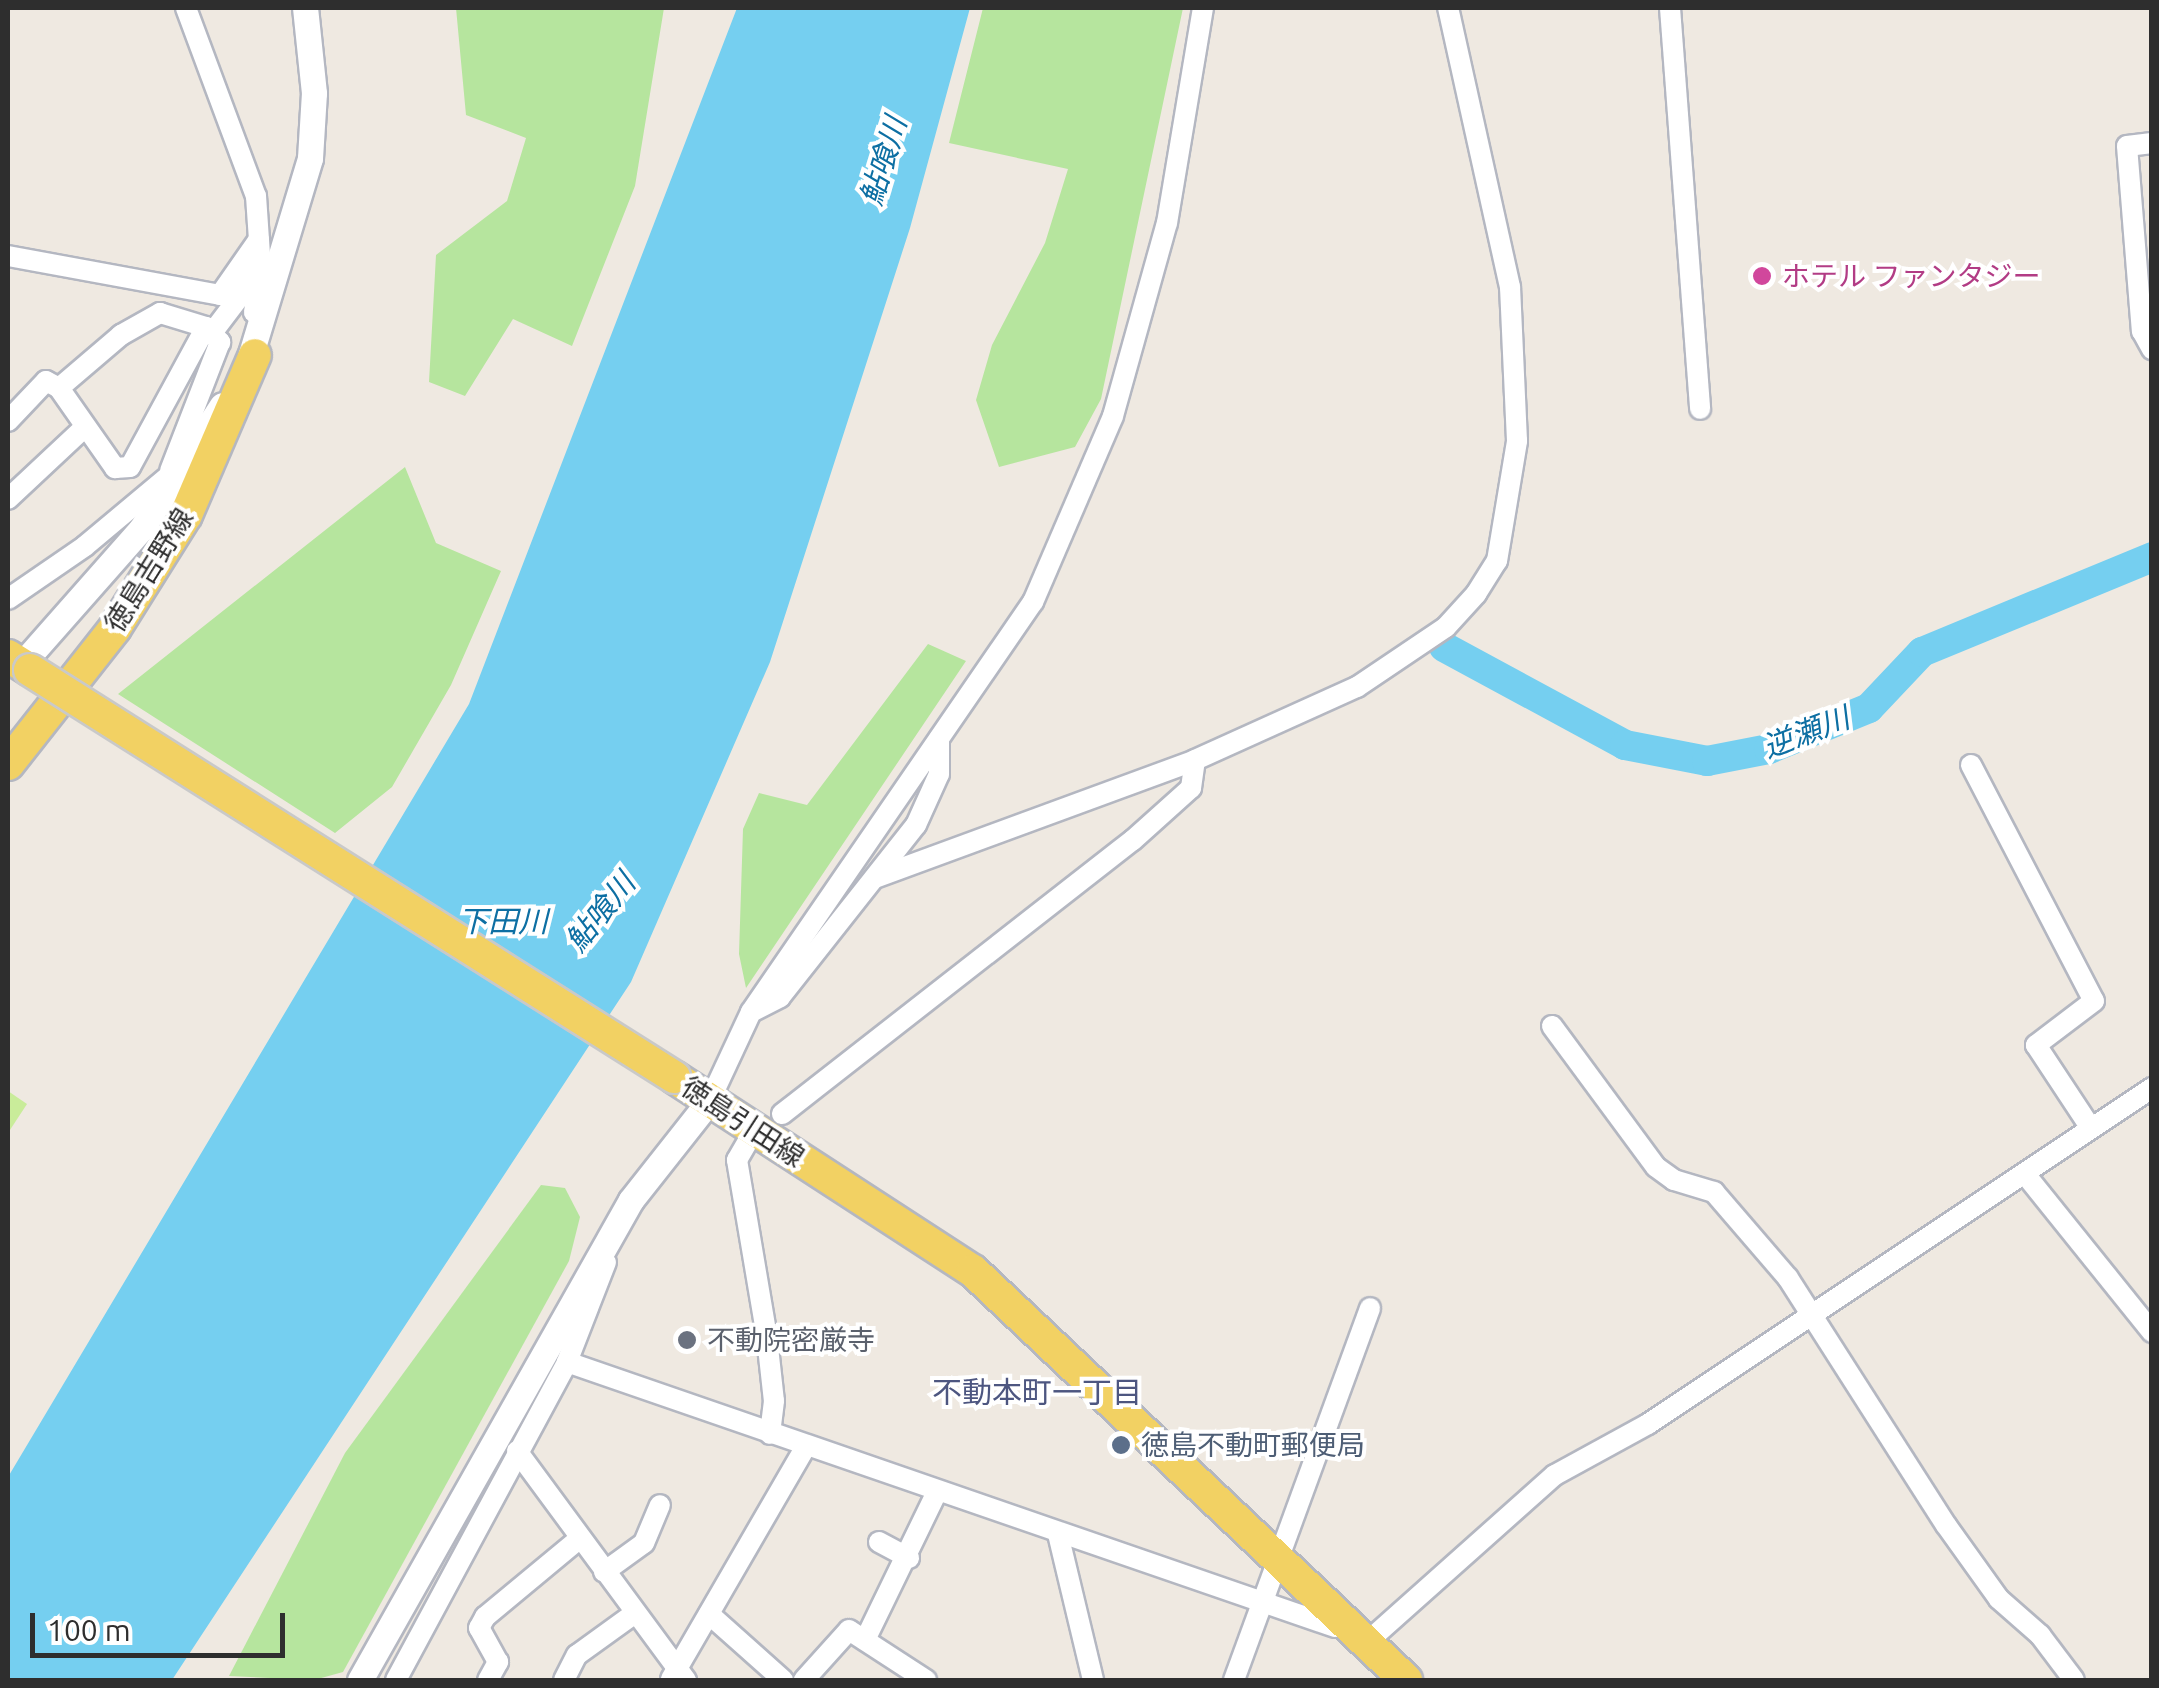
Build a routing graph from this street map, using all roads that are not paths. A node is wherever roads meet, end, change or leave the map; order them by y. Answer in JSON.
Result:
{"nodes":[{"id":1,"x":186,"y":8,"type":"edge"},
{"id":2,"x":306,"y":8,"type":"edge"},
{"id":3,"x":1204,"y":8,"type":"edge"},
{"id":4,"x":1448,"y":8,"type":"edge"},
{"id":5,"x":1670,"y":8,"type":"edge"},
{"id":6,"x":2152,"y":143,"type":"edge"},
{"id":7,"x":259,"y":239,"type":"junction"},
{"id":8,"x":8,"y":256,"type":"edge"},
{"id":9,"x":261,"y":269,"type":"junction"},
{"id":10,"x":209,"y":330,"type":"junction"},
{"id":11,"x":2152,"y":349,"type":"edge"},
{"id":12,"x":254,"y":355,"type":"junction"},
{"id":13,"x":60,"y":388,"type":"junction"},
{"id":14,"x":1700,"y":409,"type":"dead end"},
{"id":15,"x":8,"y":421,"type":"edge"},
{"id":16,"x":85,"y":427,"type":"junction"},
{"id":17,"x":176,"y":468,"type":"junction"},
{"id":18,"x":8,"y":499,"type":"edge"},
{"id":19,"x":8,"y":599,"type":"edge"},
{"id":20,"x":17,"y":669,"type":"edge"},
{"id":21,"x":938,"y":739,"type":"junction"},
{"id":22,"x":1195,"y":760,"type":"junction"},
{"id":23,"x":8,"y":764,"type":"edge"},
{"id":24,"x":1971,"y":765,"type":"dead end"},
{"id":25,"x":875,"y":878,"type":"junction"},
{"id":26,"x":751,"y":1012,"type":"junction"},
{"id":27,"x":1552,"y":1026,"type":"dead end"},
{"id":28,"x":2151,"y":1090,"type":"edge"},
{"id":29,"x":710,"y":1100,"type":"junction"},
{"id":30,"x":782,"y":1114,"type":"dead end"},
{"id":31,"x":2090,"y":1127,"type":"junction"},
{"id":32,"x":748,"y":1141,"type":"dead end"},
{"id":33,"x":2024,"y":1174,"type":"junction"},
{"id":34,"x":631,"y":1200,"type":"junction"},
{"id":35,"x":1370,"y":1308,"type":"dead end"},
{"id":36,"x":1813,"y":1312,"type":"junction"},
{"id":37,"x":2152,"y":1332,"type":"edge"},
{"id":38,"x":567,"y":1362,"type":"junction"},
{"id":39,"x":770,"y":1434,"type":"junction"},
{"id":40,"x":806,"y":1446,"type":"junction"},
{"id":41,"x":516,"y":1451,"type":"junction"},
{"id":42,"x":937,"y":1492,"type":"junction"},
{"id":43,"x":660,"y":1504,"type":"dead end"},
{"id":44,"x":1058,"y":1534,"type":"junction"},
{"id":45,"x":580,"y":1539,"type":"junction"},
{"id":46,"x":879,"y":1542,"type":"dead end"},
{"id":47,"x":909,"y":1558,"type":"junction"},
{"id":48,"x":1280,"y":1563,"type":"junction"},
{"id":49,"x":604,"y":1572,"type":"junction"},
{"id":50,"x":1262,"y":1602,"type":"junction"},
{"id":51,"x":634,"y":1614,"type":"junction"},
{"id":52,"x":709,"y":1614,"type":"junction"},
{"id":53,"x":865,"y":1640,"type":"junction"},
{"id":54,"x":1366,"y":1644,"type":"junction"},
{"id":55,"x":678,"y":1677,"type":"edge"},
{"id":56,"x":360,"y":1680,"type":"edge"},
{"id":57,"x":396,"y":1680,"type":"edge"},
{"id":58,"x":488,"y":1680,"type":"edge"},
{"id":59,"x":564,"y":1680,"type":"edge"},
{"id":60,"x":783,"y":1680,"type":"edge"},
{"id":61,"x":804,"y":1680,"type":"edge"},
{"id":62,"x":926,"y":1680,"type":"edge"},
{"id":63,"x":1093,"y":1680,"type":"edge"},
{"id":64,"x":1234,"y":1680,"type":"edge"},
{"id":65,"x":1406,"y":1680,"type":"edge"},
{"id":66,"x":2074,"y":1680,"type":"edge"}],
"edges":[{"from":1,"to":7,"type":"street"},
{"from":2,"to":12,"type":"street"},
{"from":3,"to":21,"type":"street"},
{"from":4,"to":22,"type":"street"},
{"from":5,"to":14,"type":"street"},
{"from":6,"to":11,"type":"street"},
{"from":7,"to":8,"type":"street"},
{"from":7,"to":9,"type":"street"},
{"from":9,"to":10,"type":"street"},
{"from":9,"to":12,"type":"street"},
{"from":10,"to":13,"type":"street"},
{"from":10,"to":16,"type":"street"},
{"from":10,"to":17,"type":"street"},
{"from":12,"to":17,"type":"street"},
{"from":12,"to":23,"type":"main road","name":"徳島吉野線"},
{"from":13,"to":15,"type":"street"},
{"from":13,"to":16,"type":"street"},
{"from":16,"to":18,"type":"street"},
{"from":17,"to":19,"type":"street"},
{"from":17,"to":20,"type":"street"},
{"from":20,"to":29,"type":"main road","name":"徳島引田線","bridge":true},
{"from":21,"to":25,"type":"street"},
{"from":21,"to":26,"type":"street"},
{"from":22,"to":25,"type":"street"},
{"from":22,"to":30,"type":"street"},
{"from":24,"to":31,"type":"street"},
{"from":25,"to":26,"type":"street"},
{"from":26,"to":29,"type":"street"},
{"from":27,"to":36,"type":"street"},
{"from":28,"to":31,"type":"street"},
{"from":29,"to":34,"type":"street"},
{"from":29,"to":48,"type":"main road","name":"徳島引田線"},
{"from":31,"to":33,"type":"street"},
{"from":32,"to":39,"type":"street"},
{"from":33,"to":36,"type":"street"},
{"from":33,"to":37,"type":"street"},
{"from":34,"to":38,"type":"street"},
{"from":34,"to":56,"type":"street"},
{"from":35,"to":48,"type":"street"},
{"from":36,"to":54,"type":"street"},
{"from":36,"to":66,"type":"street"},
{"from":38,"to":39,"type":"street"},
{"from":38,"to":41,"type":"street"},
{"from":39,"to":40,"type":"street"},
{"from":40,"to":42,"type":"street"},
{"from":40,"to":52,"type":"street"},
{"from":41,"to":45,"type":"street"},
{"from":41,"to":57,"type":"street"},
{"from":42,"to":44,"type":"street"},
{"from":42,"to":47,"type":"street"},
{"from":43,"to":49,"type":"street"},
{"from":44,"to":50,"type":"street"},
{"from":44,"to":63,"type":"street"},
{"from":45,"to":49,"type":"street"},
{"from":45,"to":58,"type":"street"},
{"from":46,"to":47,"type":"street"},
{"from":47,"to":53,"type":"street"},
{"from":48,"to":50,"type":"street"},
{"from":48,"to":54,"type":"main road","name":"徳島引田線"},
{"from":49,"to":51,"type":"street"},
{"from":50,"to":54,"type":"street"},
{"from":50,"to":64,"type":"street"},
{"from":51,"to":55,"type":"street"},
{"from":51,"to":59,"type":"street"},
{"from":52,"to":55,"type":"street"},
{"from":52,"to":60,"type":"street"},
{"from":53,"to":61,"type":"street"},
{"from":53,"to":62,"type":"street"},
{"from":54,"to":65,"type":"main road","name":"徳島引田線"}]}
